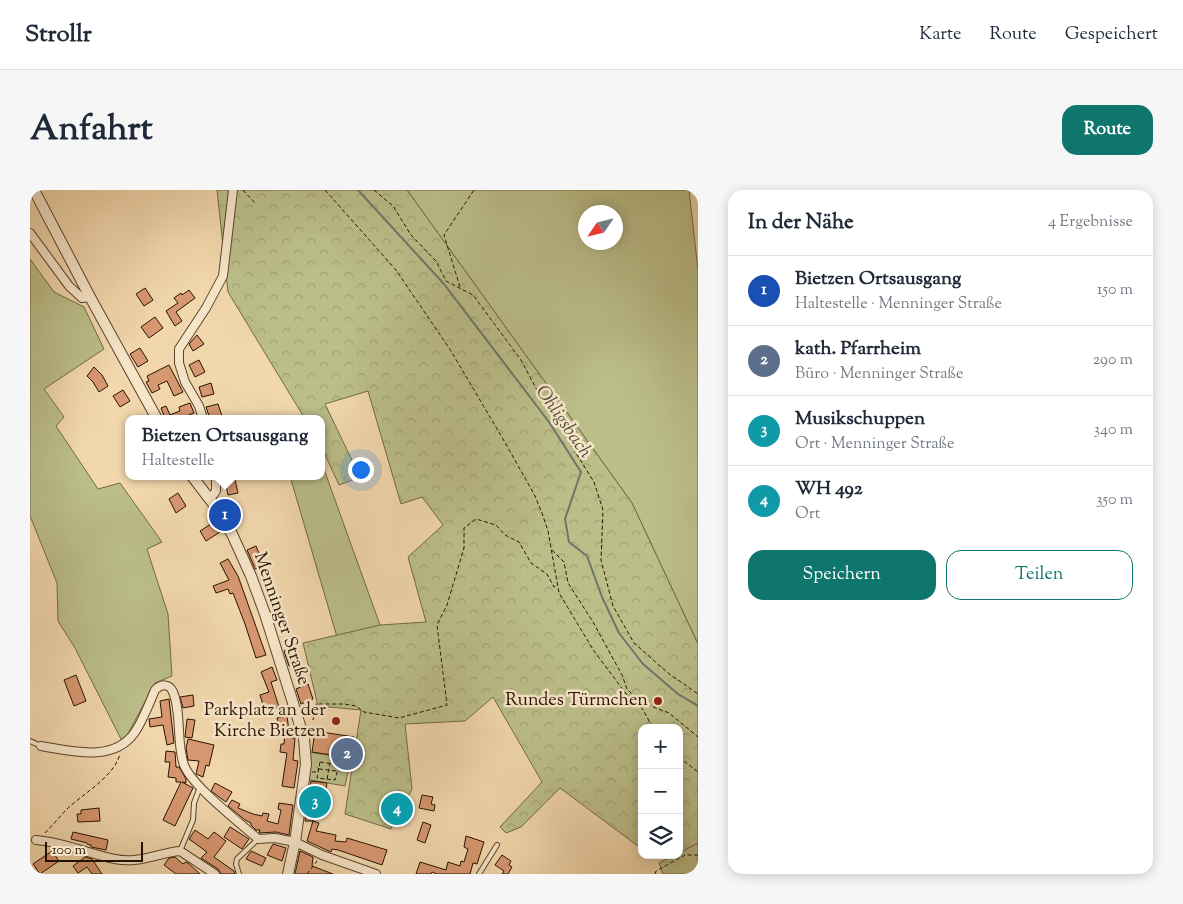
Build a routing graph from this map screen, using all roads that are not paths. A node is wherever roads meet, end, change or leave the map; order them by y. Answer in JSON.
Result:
{"nodes":[{"id":1,"x":34,"y":190,"type":"edge"},
{"id":2,"x":233,"y":190,"type":"edge"},
{"id":3,"x":30,"y":233,"type":"edge"},
{"id":4,"x":90,"y":297,"type":"junction"},
{"id":5,"x":155,"y":415,"type":"edge"},
{"id":6,"x":202,"y":415,"type":"edge"},
{"id":7,"x":195,"y":480,"type":"edge"},
{"id":8,"x":216,"y":480,"type":"edge"},
{"id":9,"x":210,"y":499,"type":"junction"},
{"id":10,"x":30,"y":741,"type":"edge"},
{"id":11,"x":41,"y":746,"type":"joint"},
{"id":12,"x":200,"y":787,"type":"junction"},
{"id":13,"x":258,"y":839,"type":"junction"},
{"id":14,"x":36,"y":840,"type":"edge"},
{"id":15,"x":295,"y":842,"type":"junction"},
{"id":16,"x":497,"y":845,"type":"dead end"},
{"id":17,"x":180,"y":851,"type":"junction"},
{"id":18,"x":215,"y":874,"type":"edge"},
{"id":19,"x":239,"y":874,"type":"edge"},
{"id":20,"x":288,"y":874,"type":"edge"},
{"id":21,"x":376,"y":874,"type":"edge"},
{"id":22,"x":480,"y":874,"type":"edge"}],
"edges":[{"from":1,"to":4,"type":"street"},
{"from":2,"to":6,"type":"street"},
{"from":3,"to":4,"type":"street"},
{"from":4,"to":5,"type":"street"},
{"from":7,"to":9,"type":"street","name":"Menninger Straße"},
{"from":8,"to":9,"type":"street"},
{"from":9,"to":15,"type":"street","name":"Menninger Straße"},
{"from":10,"to":11,"type":"lane"},
{"from":11,"to":12,"type":"street"},
{"from":12,"to":13,"type":"street"},
{"from":12,"to":17,"type":"lane"},
{"from":13,"to":15,"type":"street"},
{"from":13,"to":19,"type":"lane"},
{"from":14,"to":17,"type":"street"},
{"from":15,"to":20,"type":"street","name":"Menninger Straße"},
{"from":15,"to":21,"type":"street"},
{"from":16,"to":22,"type":"lane"},
{"from":17,"to":18,"type":"street"}]}
